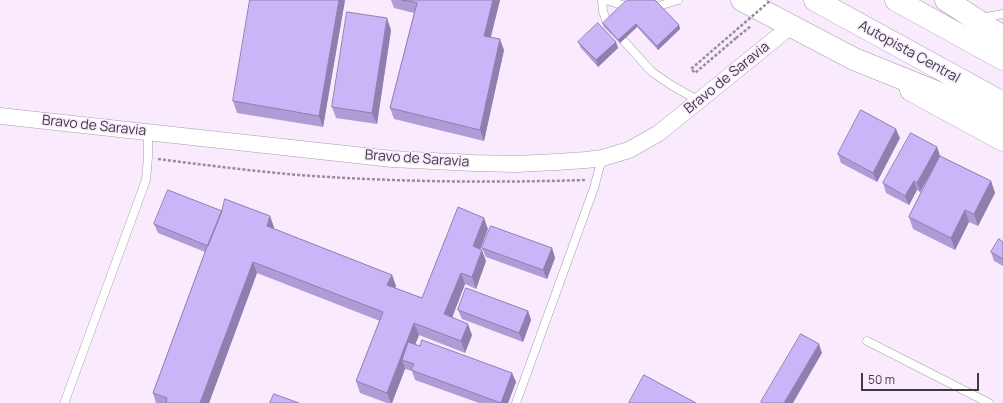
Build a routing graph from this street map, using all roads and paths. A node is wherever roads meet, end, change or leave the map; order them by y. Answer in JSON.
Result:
{"nodes":[{"id":1,"x":602,"y":0,"type":"edge"},
{"id":2,"x":606,"y":0,"type":"edge"},
{"id":3,"x":678,"y":0,"type":"edge"},
{"id":4,"x":742,"y":0,"type":"edge"},
{"id":5,"x":771,"y":0,"type":"edge"},
{"id":6,"x":815,"y":0,"type":"edge"},
{"id":7,"x":896,"y":0,"type":"edge"},
{"id":8,"x":946,"y":0,"type":"edge"},
{"id":9,"x":953,"y":0,"type":"edge"},
{"id":10,"x":625,"y":6,"type":"edge"},
{"id":11,"x":659,"y":6,"type":"edge"},
{"id":12,"x":997,"y":19,"type":"edge"},
{"id":13,"x":607,"y":23,"type":"edge"},
{"id":14,"x":791,"y":26,"type":"junction"},
{"id":15,"x":1003,"y":37,"type":"edge"},
{"id":16,"x":736,"y":38,"type":"dead end"},
{"id":17,"x":623,"y":40,"type":"edge"},
{"id":18,"x":854,"y":59,"type":"junction"},
{"id":19,"x":1003,"y":59,"type":"edge"},
{"id":20,"x":699,"y":101,"type":"junction"},
{"id":21,"x":1003,"y":103,"type":"edge"},
{"id":22,"x":0,"y":116,"type":"edge"},
{"id":23,"x":1003,"y":119,"type":"edge"},
{"id":24,"x":148,"y":132,"type":"junction"},
{"id":25,"x":1003,"y":140,"type":"edge"},
{"id":26,"x":148,"y":157,"type":"junction"},
{"id":27,"x":602,"y":158,"type":"junction"},
{"id":28,"x":596,"y":180,"type":"junction"},
{"id":29,"x":867,"y":341,"type":"dead end"},
{"id":30,"x":65,"y":401,"type":"dead end"},
{"id":31,"x":516,"y":403,"type":"edge"},
{"id":32,"x":989,"y":403,"type":"edge"}],
"edges":[{"from":1,"to":13,"type":"lane"},
{"from":2,"to":10,"type":"lane"},
{"from":3,"to":11,"type":"lane"},
{"from":4,"to":14,"type":"main road"},
{"from":5,"to":16,"type":"path","bridge":true},
{"from":6,"to":21,"type":"main road","name":"Autopista Central"},
{"from":7,"to":19,"type":"main road"},
{"from":8,"to":15,"type":"main road"},
{"from":9,"to":12,"type":"main road"},
{"from":14,"to":18,"type":"main road"},
{"from":14,"to":20,"type":"street","name":"Bravo de Saravia"},
{"from":17,"to":20,"type":"lane"},
{"from":18,"to":23,"type":"main road"},
{"from":18,"to":25,"type":"main road"},
{"from":20,"to":27,"type":"street","name":"Bravo de Saravia"},
{"from":22,"to":24,"type":"street","name":"Bravo de Saravia"},
{"from":24,"to":26,"type":"lane"},
{"from":24,"to":27,"type":"street","name":"Bravo de Saravia"},
{"from":26,"to":28,"type":"path"},
{"from":26,"to":30,"type":"lane"},
{"from":27,"to":28,"type":"lane"},
{"from":28,"to":31,"type":"lane"},
{"from":29,"to":32,"type":"lane"}]}
